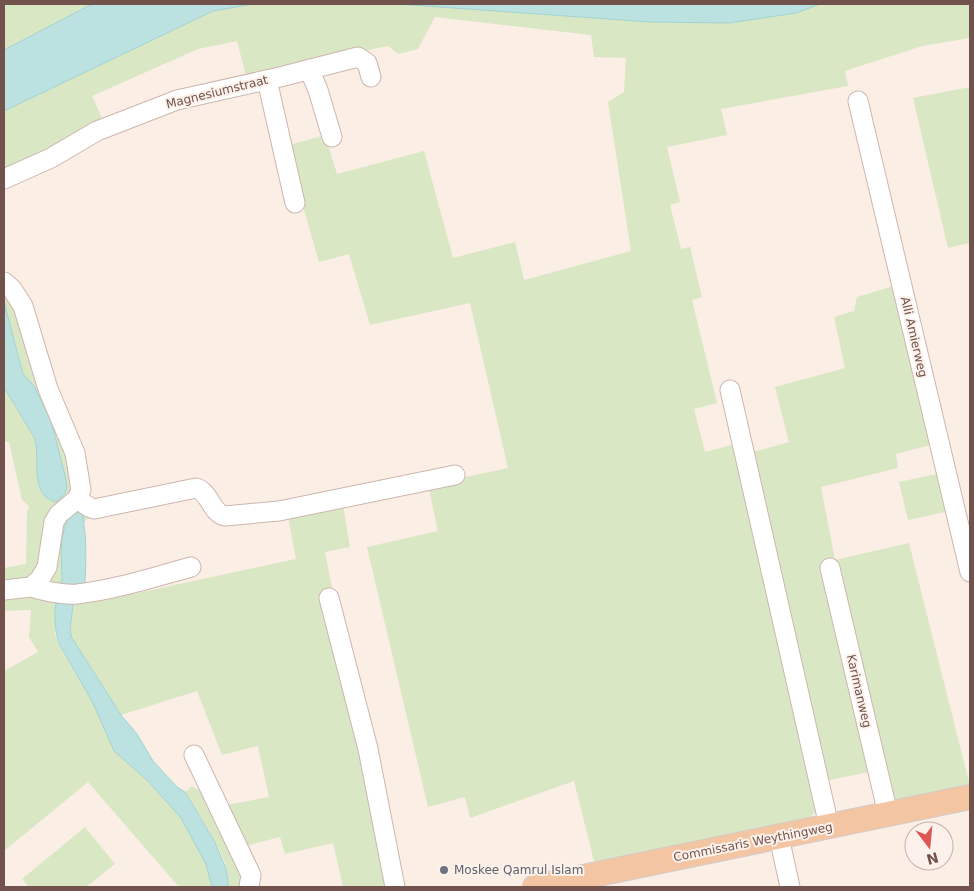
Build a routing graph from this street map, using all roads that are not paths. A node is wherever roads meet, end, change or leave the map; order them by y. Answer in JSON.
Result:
{"nodes":[{"id":1,"x":309,"y":69,"type":"junction"},
{"id":2,"x":370,"y":77,"type":"dead end"},
{"id":3,"x":267,"y":80,"type":"junction"},
{"id":4,"x":858,"y":101,"type":"dead end"},
{"id":5,"x":332,"y":137,"type":"dead end"},
{"id":6,"x":4,"y":180,"type":"edge"},
{"id":7,"x":295,"y":203,"type":"dead end"},
{"id":8,"x":4,"y":282,"type":"edge"},
{"id":9,"x":730,"y":390,"type":"dead end"},
{"id":10,"x":455,"y":475,"type":"dead end"},
{"id":11,"x":77,"y":499,"type":"junction"},
{"id":12,"x":190,"y":568,"type":"dead end"},
{"id":13,"x":830,"y":568,"type":"dead end"},
{"id":14,"x":970,"y":572,"type":"edge"},
{"id":15,"x":31,"y":587,"type":"junction"},
{"id":16,"x":4,"y":590,"type":"edge"},
{"id":17,"x":329,"y":598,"type":"dead end"},
{"id":18,"x":194,"y":755,"type":"dead end"},
{"id":19,"x":970,"y":797,"type":"edge"},
{"id":20,"x":888,"y":814,"type":"junction"},
{"id":21,"x":829,"y":826,"type":"junction"},
{"id":22,"x":779,"y":837,"type":"junction"},
{"id":23,"x":249,"y":887,"type":"edge"},
{"id":24,"x":395,"y":887,"type":"edge"},
{"id":25,"x":535,"y":887,"type":"edge"},
{"id":26,"x":790,"y":887,"type":"edge"}],
"edges":[{"from":1,"to":2,"type":"street","name":"Magnesiumstraat"},
{"from":1,"to":3,"type":"street","name":"Magnesiumstraat"},
{"from":1,"to":5,"type":"street"},
{"from":3,"to":6,"type":"street","name":"Magnesiumstraat"},
{"from":3,"to":7,"type":"street"},
{"from":4,"to":14,"type":"street","name":"Alli Amierweg"},
{"from":8,"to":11,"type":"street"},
{"from":9,"to":21,"type":"street"},
{"from":10,"to":11,"type":"street"},
{"from":11,"to":15,"type":"street"},
{"from":12,"to":15,"type":"street"},
{"from":13,"to":20,"type":"street","name":"Karimanweg"},
{"from":15,"to":16,"type":"street"},
{"from":17,"to":24,"type":"street"},
{"from":18,"to":23,"type":"street"},
{"from":19,"to":20,"type":"main road","name":"Commissaris Weythingweg"},
{"from":20,"to":21,"type":"main road","name":"Commissaris Weythingweg"},
{"from":21,"to":22,"type":"main road","name":"Commissaris Weythingweg"},
{"from":22,"to":25,"type":"main road","name":"Commissaris Weythingweg"},
{"from":22,"to":26,"type":"street"}]}
